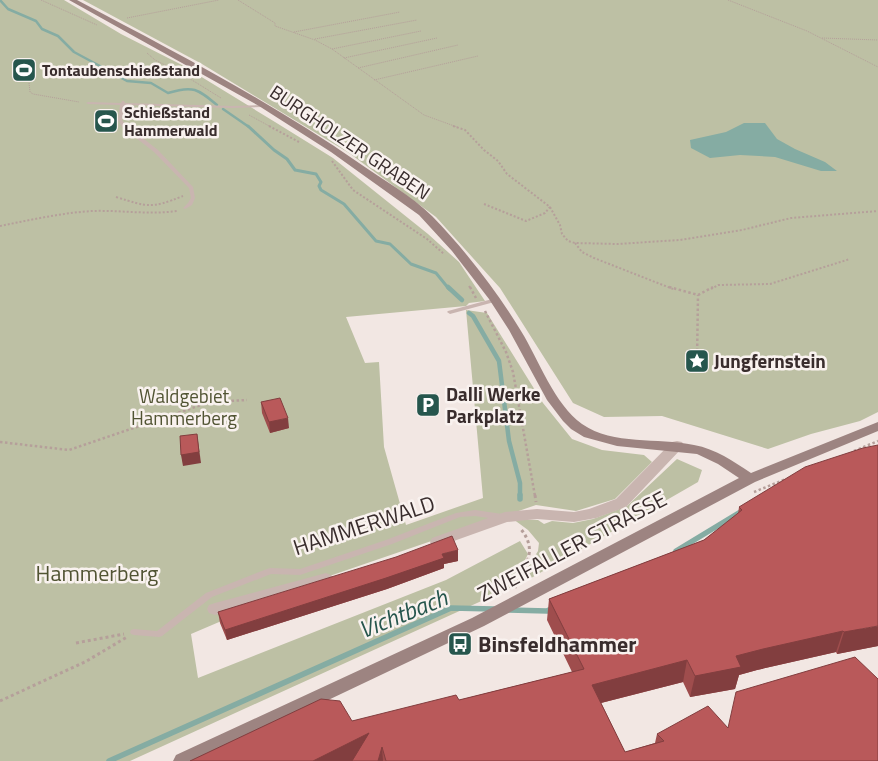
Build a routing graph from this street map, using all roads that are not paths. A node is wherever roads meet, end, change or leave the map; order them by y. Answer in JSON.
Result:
{"nodes":[{"id":1,"x":72,"y":0,"type":"edge"},
{"id":2,"x":88,"y":102,"type":"road end"},
{"id":3,"x":124,"y":102,"type":"junction"},
{"id":4,"x":262,"y":106,"type":"junction"},
{"id":5,"x":186,"y":208,"type":"road end"},
{"id":6,"x":496,"y":300,"type":"junction"},
{"id":7,"x":450,"y":312,"type":"dead end"},
{"id":8,"x":878,"y":426,"type":"edge"},
{"id":9,"x":678,"y":445,"type":"junction"},
{"id":10,"x":750,"y":479,"type":"junction"},
{"id":11,"x":505,"y":517,"type":"junction"},
{"id":12,"x":421,"y":548,"type":"edge"},
{"id":13,"x":337,"y":576,"type":"edge"},
{"id":14,"x":215,"y":609,"type":"dead end"},
{"id":15,"x":134,"y":632,"type":"road end"},
{"id":16,"x":182,"y":761,"type":"edge"}],
"edges":[{"from":1,"to":4,"type":"main road","name":"BURGHOLZER GRABEN"},
{"from":2,"to":3,"type":"lane"},
{"from":3,"to":4,"type":"lane"},
{"from":3,"to":5,"type":"lane"},
{"from":4,"to":6,"type":"main road","name":"BURGHOLZER GRABEN"},
{"from":6,"to":7,"type":"lane"},
{"from":6,"to":9,"type":"main road","name":"BURGHOLZER GRABEN"},
{"from":8,"to":10,"type":"main road","name":"ZWEIFALLER STRASSE"},
{"from":9,"to":10,"type":"main road","name":"BURGHOLZER GRABEN"},
{"from":9,"to":11,"type":"street","name":"HAMMERWALD"},
{"from":10,"to":16,"type":"main road","name":"ZWEIFALLER STRASSE"},
{"from":11,"to":12,"type":"street","name":"HAMMERWALD"},
{"from":11,"to":15,"type":"lane","name":"HAMMERWALD"},
{"from":13,"to":14,"type":"street","name":"HAMMERWALD"}]}
